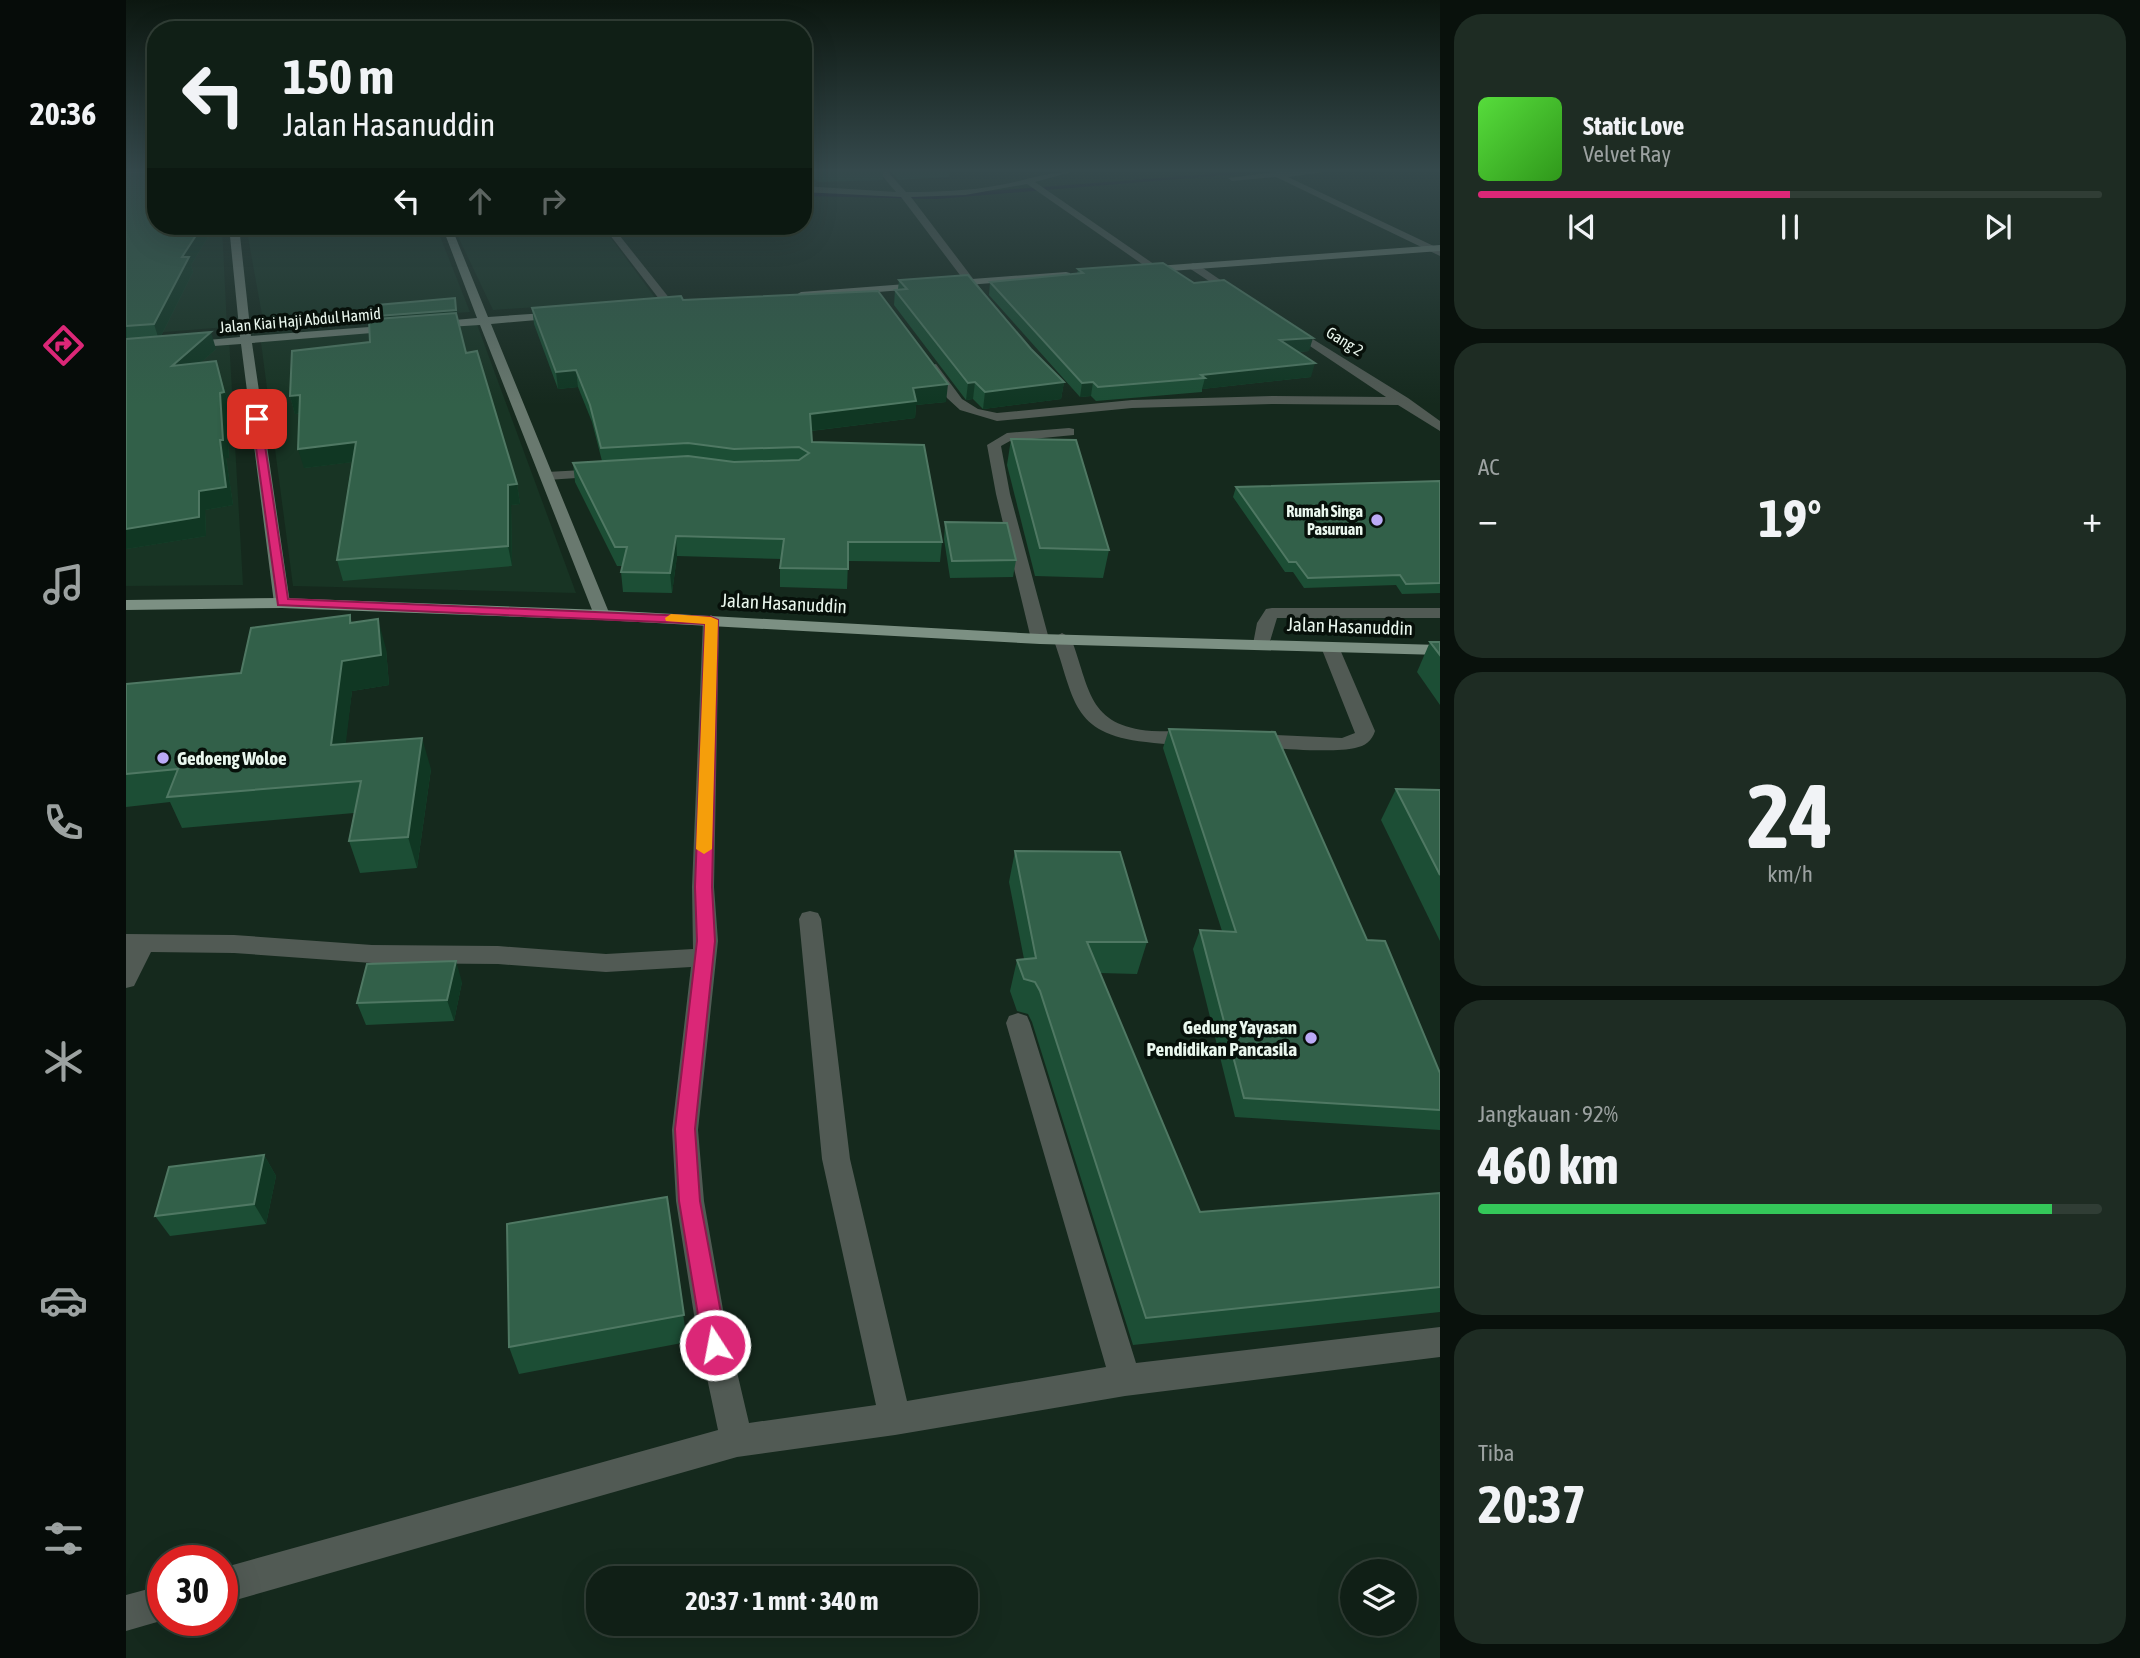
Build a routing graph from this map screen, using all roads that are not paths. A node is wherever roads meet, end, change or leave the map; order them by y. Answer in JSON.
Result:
{"nodes":[{"id":1,"x":236,"y":249,"type":"edge"},
{"id":2,"x":456,"y":249,"type":"edge"},
{"id":3,"x":625,"y":249,"type":"edge"},
{"id":4,"x":945,"y":249,"type":"edge"},
{"id":5,"x":1127,"y":249,"type":"edge"},
{"id":6,"x":1437,"y":250,"type":"edge"},
{"id":7,"x":1193,"y":266,"type":"junction"},
{"id":8,"x":1156,"y":269,"type":"junction"},
{"id":9,"x":1129,"y":271,"type":"edge"},
{"id":10,"x":1076,"y":275,"type":"edge"},
{"id":11,"x":969,"y":282,"type":"junction"},
{"id":12,"x":793,"y":296,"type":"edge"},
{"id":13,"x":1251,"y":303,"type":"edge"},
{"id":14,"x":684,"y":305,"type":"edge"},
{"id":15,"x":670,"y":306,"type":"junction"},
{"id":16,"x":657,"y":307,"type":"edge"},
{"id":17,"x":993,"y":309,"type":"edge"},
{"id":18,"x":578,"y":313,"type":"edge"},
{"id":19,"x":1274,"y":318,"type":"edge"},
{"id":20,"x":486,"y":321,"type":"junction"},
{"id":21,"x":419,"y":326,"type":"edge"},
{"id":22,"x":406,"y":327,"type":"edge"},
{"id":23,"x":246,"y":340,"type":"junction"},
{"id":24,"x":179,"y":345,"type":"edge"},
{"id":25,"x":924,"y":354,"type":"edge"},
{"id":26,"x":1404,"y":401,"type":"junction"},
{"id":27,"x":1440,"y":427,"type":"edge"},
{"id":28,"x":1069,"y":432,"type":"dead end"},
{"id":29,"x":612,"y":473,"type":"edge"},
{"id":30,"x":547,"y":476,"type":"junction"},
{"id":31,"x":282,"y":603,"type":"junction"},
{"id":32,"x":126,"y":605,"type":"edge"},
{"id":33,"x":1440,"y":612,"type":"edge"},
{"id":34,"x":603,"y":615,"type":"junction"},
{"id":35,"x":711,"y":620,"type":"junction"},
{"id":36,"x":1062,"y":638,"type":"junction"},
{"id":37,"x":1040,"y":639,"type":"junction"},
{"id":38,"x":1262,"y":644,"type":"junction"},
{"id":39,"x":1330,"y":647,"type":"junction"},
{"id":40,"x":1440,"y":650,"type":"edge"},
{"id":41,"x":1209,"y":738,"type":"edge"},
{"id":42,"x":1235,"y":740,"type":"edge"},
{"id":43,"x":810,"y":919,"type":"dead end"},
{"id":44,"x":135,"y":943,"type":"edge"},
{"id":45,"x":704,"y":957,"type":"junction"},
{"id":46,"x":126,"y":979,"type":"edge"},
{"id":47,"x":1018,"y":1023,"type":"dead end"},
{"id":48,"x":1440,"y":1342,"type":"edge"},
{"id":49,"x":1125,"y":1380,"type":"junction"},
{"id":50,"x":895,"y":1419,"type":"junction"},
{"id":51,"x":737,"y":1441,"type":"junction"},
{"id":52,"x":238,"y":1581,"type":"edge"},
{"id":53,"x":147,"y":1607,"type":"edge"},
{"id":54,"x":126,"y":1613,"type":"edge"}],
"edges":[{"from":1,"to":23,"type":"street"},
{"from":2,"to":20,"type":"street"},
{"from":3,"to":15,"type":"street"},
{"from":4,"to":11,"type":"street"},
{"from":5,"to":8,"type":"street"},
{"from":6,"to":7,"type":"street"},
{"from":7,"to":8,"type":"street"},
{"from":7,"to":13,"type":"street"},
{"from":8,"to":9,"type":"street"},
{"from":10,"to":11,"type":"street"},
{"from":11,"to":12,"type":"street"},
{"from":11,"to":17,"type":"street"},
{"from":14,"to":15,"type":"street"},
{"from":15,"to":16,"type":"street"},
{"from":18,"to":20,"type":"street"},
{"from":19,"to":26,"type":"street","name":"Gang 2"},
{"from":20,"to":21,"type":"street"},
{"from":20,"to":30,"type":"street"},
{"from":22,"to":23,"type":"street","name":"Jalan Kiai Haji Abdul Hamid"},
{"from":23,"to":24,"type":"street","name":"Jalan Kiai Haji Abdul Hamid"},
{"from":23,"to":31,"type":"street"},
{"from":25,"to":26,"type":"street"},
{"from":26,"to":27,"type":"street","name":"Gang 2"},
{"from":28,"to":37,"type":"street"},
{"from":29,"to":30,"type":"street"},
{"from":30,"to":34,"type":"street"},
{"from":31,"to":32,"type":"main road","name":"Jalan Hasanuddin"},
{"from":31,"to":34,"type":"main road","name":"Jalan Hasanuddin"},
{"from":33,"to":38,"type":"street"},
{"from":34,"to":35,"type":"main road","name":"Jalan Hasanuddin"},
{"from":35,"to":37,"type":"main road","name":"Jalan Hasanuddin"},
{"from":35,"to":45,"type":"street"},
{"from":36,"to":37,"type":"main road","name":"Jalan Hasanuddin"},
{"from":36,"to":38,"type":"main road","name":"Jalan Hasanuddin"},
{"from":36,"to":41,"type":"street"},
{"from":38,"to":39,"type":"main road","name":"Jalan Hasanuddin"},
{"from":39,"to":40,"type":"main road","name":"Jalan Hasanuddin"},
{"from":39,"to":42,"type":"street"},
{"from":43,"to":50,"type":"street"},
{"from":44,"to":45,"type":"street"},
{"from":44,"to":46,"type":"street"},
{"from":45,"to":51,"type":"street"},
{"from":47,"to":49,"type":"street"},
{"from":48,"to":49,"type":"street"},
{"from":49,"to":50,"type":"street"},
{"from":50,"to":51,"type":"street"},
{"from":51,"to":52,"type":"street"},
{"from":53,"to":54,"type":"street"}]}
